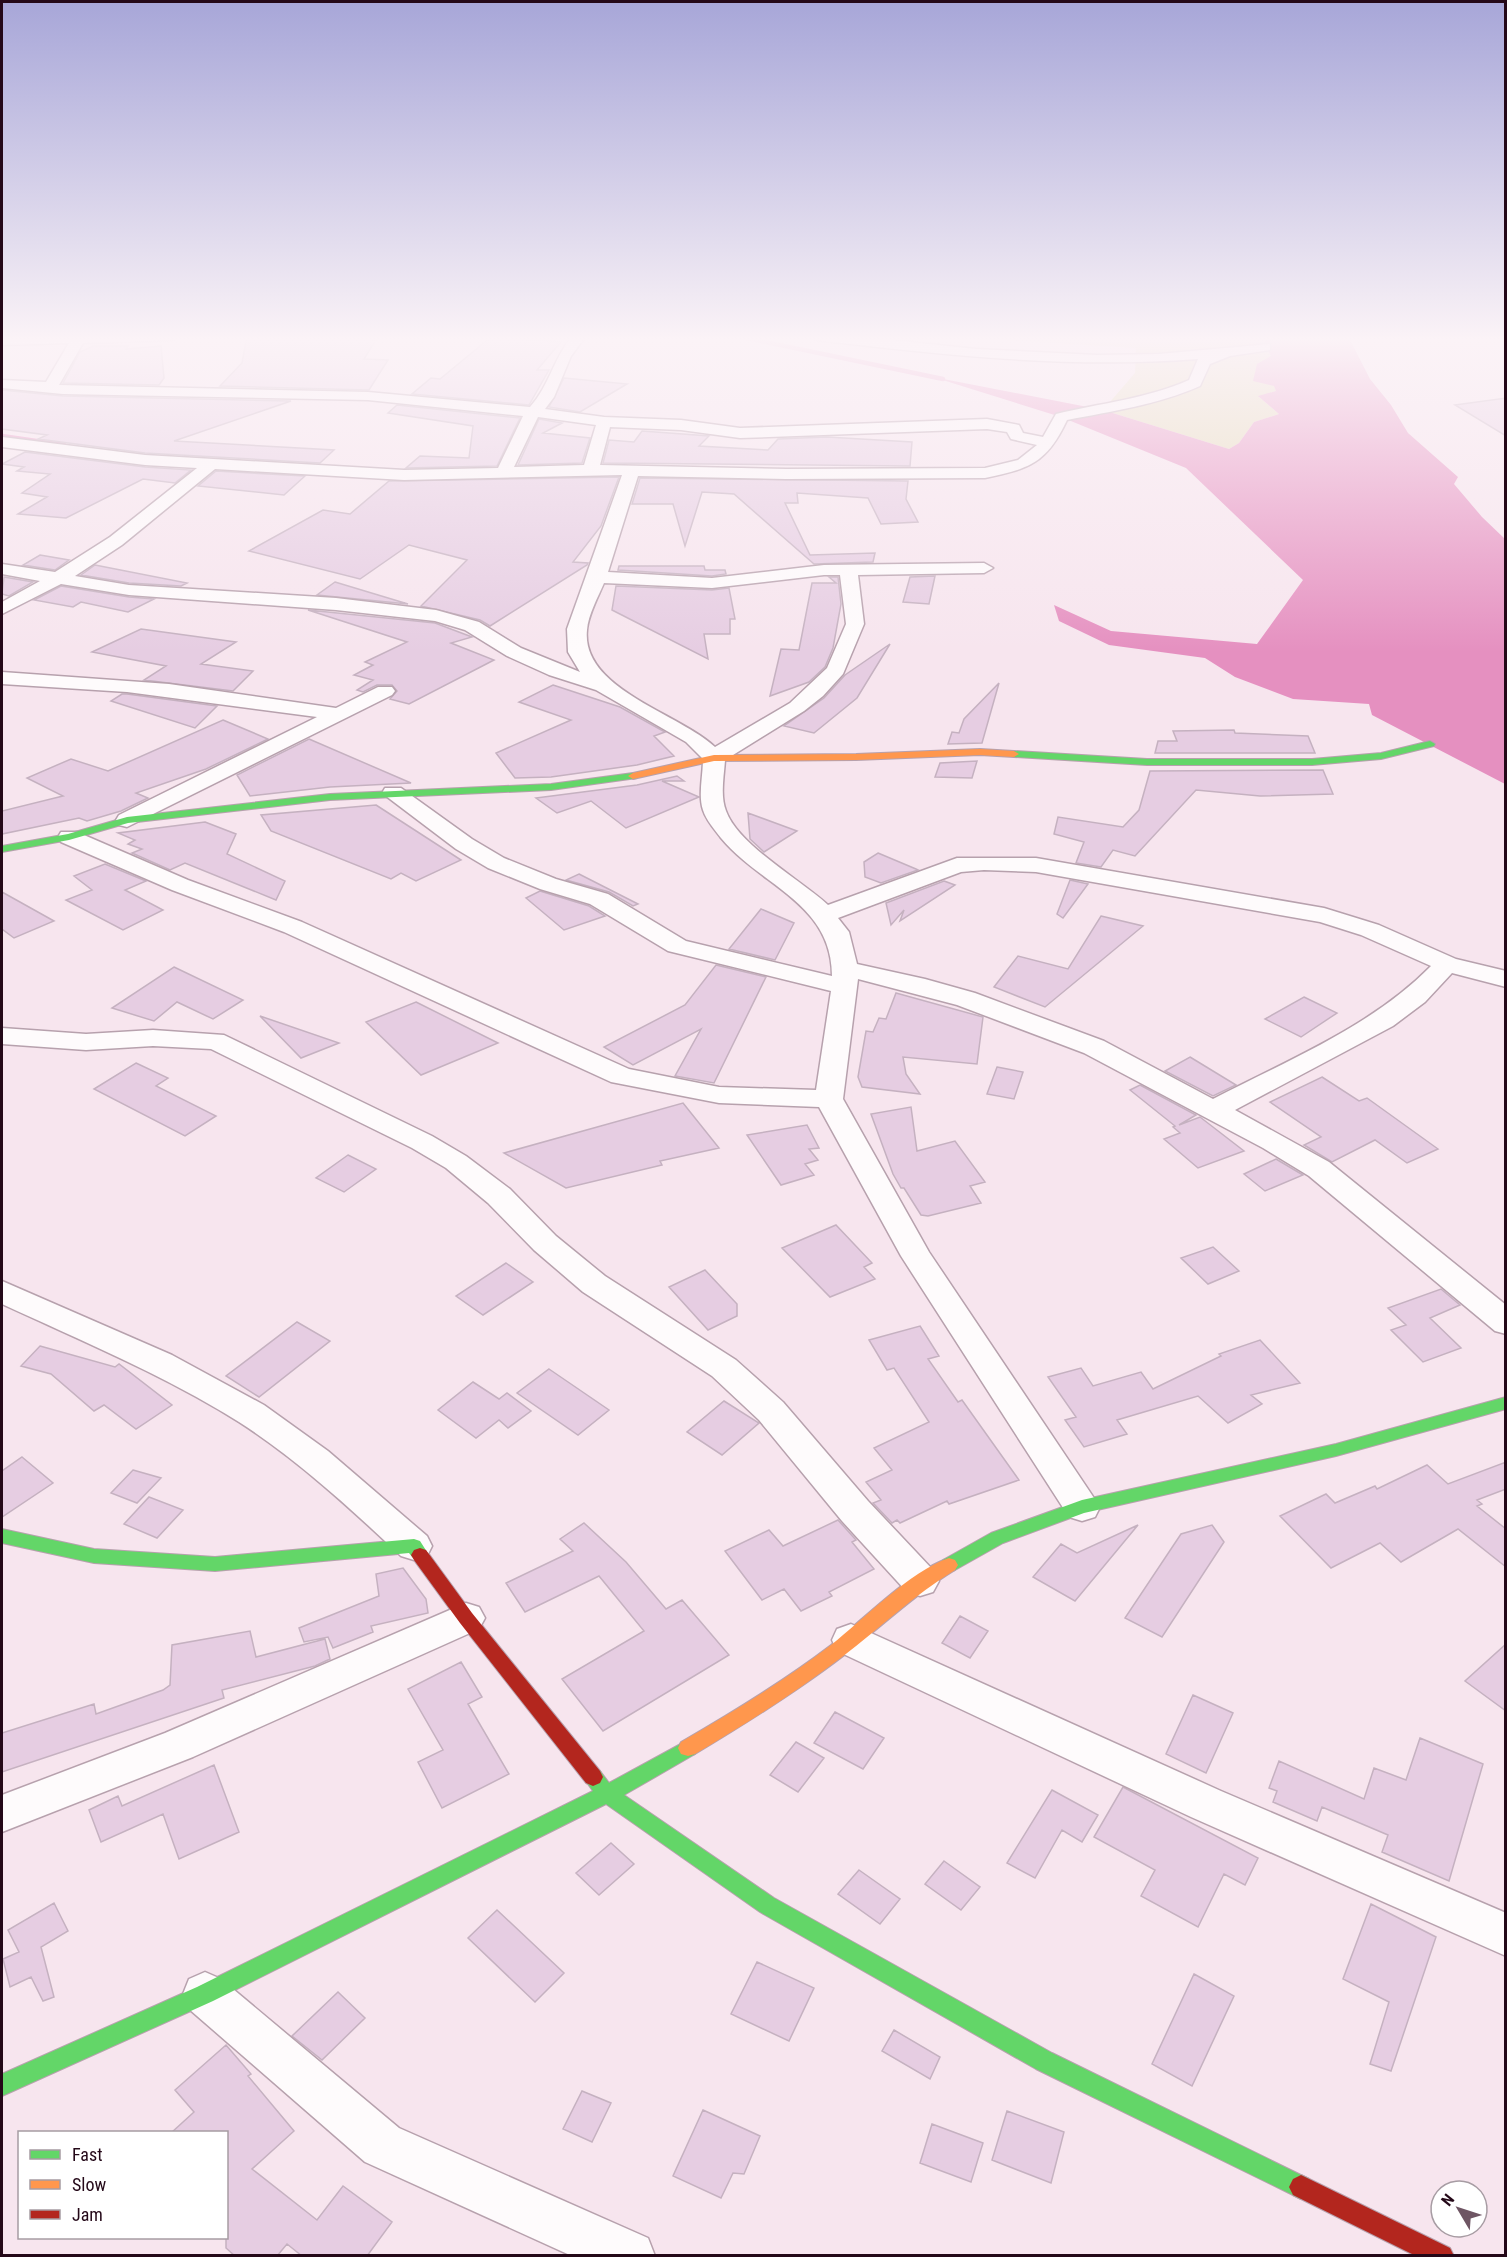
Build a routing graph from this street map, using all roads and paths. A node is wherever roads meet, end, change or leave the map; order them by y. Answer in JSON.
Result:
{"nodes":[{"id":1,"x":517,"y":441,"type":"edge"},
{"id":2,"x":599,"y":441,"type":"edge"},
{"id":3,"x":1035,"y":441,"type":"edge"},
{"id":4,"x":2,"y":442,"type":"edge"},
{"id":5,"x":1047,"y":443,"type":"joint"},
{"id":6,"x":214,"y":462,"type":"junction"},
{"id":7,"x":591,"y":470,"type":"junction"},
{"id":8,"x":631,"y":471,"type":"junction"},
{"id":9,"x":503,"y":474,"type":"junction"},
{"id":10,"x":984,"y":568,"type":"dead end"},
{"id":11,"x":2,"y":569,"type":"edge"},
{"id":12,"x":848,"y":570,"type":"junction"},
{"id":13,"x":597,"y":577,"type":"junction"},
{"id":14,"x":57,"y":579,"type":"junction"},
{"id":15,"x":2,"y":609,"type":"edge"},
{"id":16,"x":2,"y":678,"type":"edge"},
{"id":17,"x":603,"y":686,"type":"junction"},
{"id":18,"x":385,"y":691,"type":"dead end"},
{"id":19,"x":336,"y":714,"type":"junction"},
{"id":20,"x":1430,"y":744,"type":"dead end"},
{"id":21,"x":714,"y":758,"type":"junction"},
{"id":22,"x":393,"y":793,"type":"junction"},
{"id":23,"x":127,"y":820,"type":"junction"},
{"id":24,"x":69,"y":837,"type":"junction"},
{"id":25,"x":2,"y":849,"type":"edge"},
{"id":26,"x":826,"y":914,"type":"junction"},
{"id":27,"x":1447,"y":964,"type":"junction"},
{"id":28,"x":846,"y":978,"type":"junction"},
{"id":29,"x":1506,"y":979,"type":"edge"},
{"id":30,"x":2,"y":1036,"type":"edge"},
{"id":31,"x":829,"y":1099,"type":"junction"},
{"id":32,"x":1214,"y":1110,"type":"junction"},
{"id":33,"x":2,"y":1292,"type":"edge"},
{"id":34,"x":1506,"y":1323,"type":"edge"},
{"id":35,"x":1506,"y":1403,"type":"edge"},
{"id":36,"x":1082,"y":1507,"type":"junction"},
{"id":37,"x":2,"y":1536,"type":"edge"},
{"id":38,"x":414,"y":1546,"type":"junction"},
{"id":39,"x":920,"y":1581,"type":"junction"},
{"id":40,"x":466,"y":1618,"type":"junction"},
{"id":41,"x":852,"y":1640,"type":"junction"},
{"id":42,"x":607,"y":1794,"type":"junction"},
{"id":43,"x":2,"y":1814,"type":"edge"},
{"id":44,"x":1506,"y":1935,"type":"edge"},
{"id":45,"x":205,"y":1994,"type":"junction"},
{"id":46,"x":2,"y":2085,"type":"edge"},
{"id":47,"x":630,"y":2256,"type":"edge"},
{"id":48,"x":1442,"y":2256,"type":"edge"}],
"edges":[{"from":1,"to":9,"type":"street"},
{"from":2,"to":7,"type":"street"},
{"from":3,"to":5,"type":"street"},
{"from":4,"to":6,"type":"street"},
{"from":5,"to":8,"type":"street"},
{"from":6,"to":9,"type":"street"},
{"from":6,"to":14,"type":"street"},
{"from":7,"to":8,"type":"street"},
{"from":7,"to":9,"type":"street"},
{"from":8,"to":13,"type":"street"},
{"from":10,"to":12,"type":"street"},
{"from":11,"to":14,"type":"street"},
{"from":12,"to":13,"type":"street"},
{"from":12,"to":21,"type":"street"},
{"from":13,"to":17,"type":"street"},
{"from":14,"to":15,"type":"street"},
{"from":14,"to":17,"type":"street"},
{"from":16,"to":19,"type":"street"},
{"from":17,"to":21,"type":"street"},
{"from":18,"to":19,"type":"street"},
{"from":19,"to":23,"type":"street"},
{"from":20,"to":21,"type":"street"},
{"from":21,"to":22,"type":"street"},
{"from":21,"to":26,"type":"street"},
{"from":22,"to":23,"type":"street"},
{"from":22,"to":28,"type":"street"},
{"from":23,"to":24,"type":"street"},
{"from":24,"to":25,"type":"street"},
{"from":24,"to":31,"type":"street"},
{"from":26,"to":27,"type":"street"},
{"from":26,"to":28,"type":"street"},
{"from":27,"to":29,"type":"street"},
{"from":27,"to":32,"type":"street"},
{"from":28,"to":31,"type":"street"},
{"from":28,"to":32,"type":"street"},
{"from":30,"to":39,"type":"street"},
{"from":31,"to":36,"type":"street"},
{"from":32,"to":34,"type":"street"},
{"from":33,"to":38,"type":"street"},
{"from":35,"to":36,"type":"street"},
{"from":36,"to":39,"type":"street"},
{"from":37,"to":38,"type":"street"},
{"from":38,"to":40,"type":"street"},
{"from":39,"to":41,"type":"street"},
{"from":40,"to":42,"type":"street"},
{"from":40,"to":43,"type":"street"},
{"from":41,"to":42,"type":"street"},
{"from":41,"to":44,"type":"street"},
{"from":42,"to":45,"type":"street"},
{"from":42,"to":48,"type":"street"},
{"from":45,"to":46,"type":"street"},
{"from":45,"to":47,"type":"street"}]}
